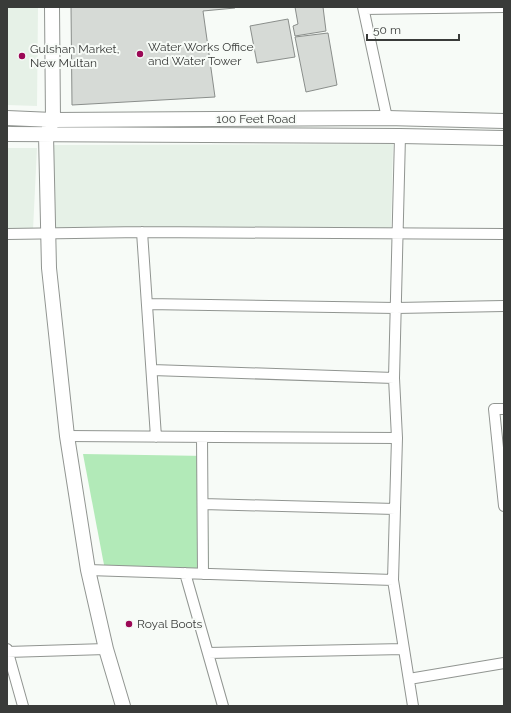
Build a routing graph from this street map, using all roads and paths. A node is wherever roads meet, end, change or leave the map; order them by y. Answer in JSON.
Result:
{"nodes":[{"id":1,"x":52,"y":7,"type":"edge"},
{"id":2,"x":504,"y":7,"type":"edge"},
{"id":3,"x":364,"y":8,"type":"edge"},
{"id":4,"x":7,"y":118,"type":"edge"},
{"id":5,"x":387,"y":118,"type":"junction"},
{"id":6,"x":53,"y":120,"type":"junction"},
{"id":7,"x":504,"y":121,"type":"edge"},
{"id":8,"x":7,"y":134,"type":"edge"},
{"id":9,"x":46,"y":135,"type":"junction"},
{"id":10,"x":400,"y":136,"type":"junction"},
{"id":11,"x":504,"y":138,"type":"edge"},
{"id":12,"x":142,"y":232,"type":"junction"},
{"id":13,"x":397,"y":233,"type":"junction"},
{"id":14,"x":7,"y":234,"type":"edge"},
{"id":15,"x":47,"y":234,"type":"junction"},
{"id":16,"x":504,"y":234,"type":"edge"},
{"id":17,"x":147,"y":304,"type":"junction"},
{"id":18,"x":504,"y":306,"type":"edge"},
{"id":19,"x":396,"y":308,"type":"junction"},
{"id":20,"x":152,"y":370,"type":"junction"},
{"id":21,"x":394,"y":378,"type":"junction"},
{"id":22,"x":504,"y":409,"type":"edge"},
{"id":23,"x":67,"y":436,"type":"junction"},
{"id":24,"x":156,"y":437,"type":"junction"},
{"id":25,"x":202,"y":437,"type":"junction"},
{"id":26,"x":397,"y":438,"type":"junction"},
{"id":27,"x":502,"y":478,"type":"edge"},
{"id":28,"x":202,"y":504,"type":"junction"},
{"id":29,"x":504,"y":506,"type":"edge"},
{"id":30,"x":395,"y":509,"type":"junction"},
{"id":31,"x":88,"y":570,"type":"junction"},
{"id":32,"x":186,"y":573,"type":"junction"},
{"id":33,"x":203,"y":574,"type":"junction"},
{"id":34,"x":393,"y":580,"type":"junction"},
{"id":35,"x":106,"y":649,"type":"junction"},
{"id":36,"x":404,"y":649,"type":"junction"},
{"id":37,"x":7,"y":651,"type":"edge"},
{"id":38,"x":208,"y":653,"type":"junction"},
{"id":39,"x":504,"y":663,"type":"edge"},
{"id":40,"x":409,"y":679,"type":"junction"},
{"id":41,"x":23,"y":706,"type":"edge"},
{"id":42,"x":123,"y":706,"type":"edge"},
{"id":43,"x":222,"y":706,"type":"edge"},
{"id":44,"x":413,"y":706,"type":"edge"}],
"edges":[{"from":1,"to":6,"type":"main road"},
{"from":2,"to":3,"type":"street"},
{"from":3,"to":5,"type":"street"},
{"from":4,"to":6,"type":"main road","name":"100 Feet Road"},
{"from":5,"to":6,"type":"main road","name":"100 Feet Road"},
{"from":5,"to":7,"type":"main road","name":"100 Feet Road"},
{"from":6,"to":9,"type":"main road"},
{"from":8,"to":9,"type":"main road","name":"100 Feet Road"},
{"from":9,"to":10,"type":"main road","name":"100 Feet Road"},
{"from":9,"to":15,"type":"main road"},
{"from":10,"to":11,"type":"main road","name":"100 Feet Road"},
{"from":10,"to":13,"type":"street"},
{"from":12,"to":13,"type":"street"},
{"from":12,"to":15,"type":"street"},
{"from":12,"to":17,"type":"street"},
{"from":13,"to":16,"type":"street"},
{"from":13,"to":19,"type":"street"},
{"from":14,"to":15,"type":"street"},
{"from":15,"to":23,"type":"main road"},
{"from":17,"to":19,"type":"street"},
{"from":17,"to":20,"type":"street"},
{"from":18,"to":19,"type":"street"},
{"from":19,"to":21,"type":"street"},
{"from":20,"to":21,"type":"street"},
{"from":20,"to":24,"type":"street"},
{"from":21,"to":26,"type":"street"},
{"from":22,"to":27,"type":"street"},
{"from":23,"to":24,"type":"street"},
{"from":23,"to":31,"type":"main road"},
{"from":24,"to":25,"type":"street"},
{"from":25,"to":26,"type":"street"},
{"from":25,"to":28,"type":"street"},
{"from":26,"to":30,"type":"street"},
{"from":27,"to":29,"type":"street"},
{"from":28,"to":30,"type":"street"},
{"from":28,"to":33,"type":"street"},
{"from":30,"to":34,"type":"street"},
{"from":31,"to":32,"type":"street"},
{"from":31,"to":35,"type":"main road"},
{"from":32,"to":33,"type":"street"},
{"from":32,"to":38,"type":"street"},
{"from":33,"to":34,"type":"street"},
{"from":34,"to":36,"type":"street"},
{"from":35,"to":37,"type":"street"},
{"from":35,"to":42,"type":"main road"},
{"from":36,"to":38,"type":"street"},
{"from":36,"to":40,"type":"street"},
{"from":37,"to":41,"type":"street"},
{"from":38,"to":43,"type":"street"},
{"from":39,"to":40,"type":"street"},
{"from":40,"to":44,"type":"street"}]}
